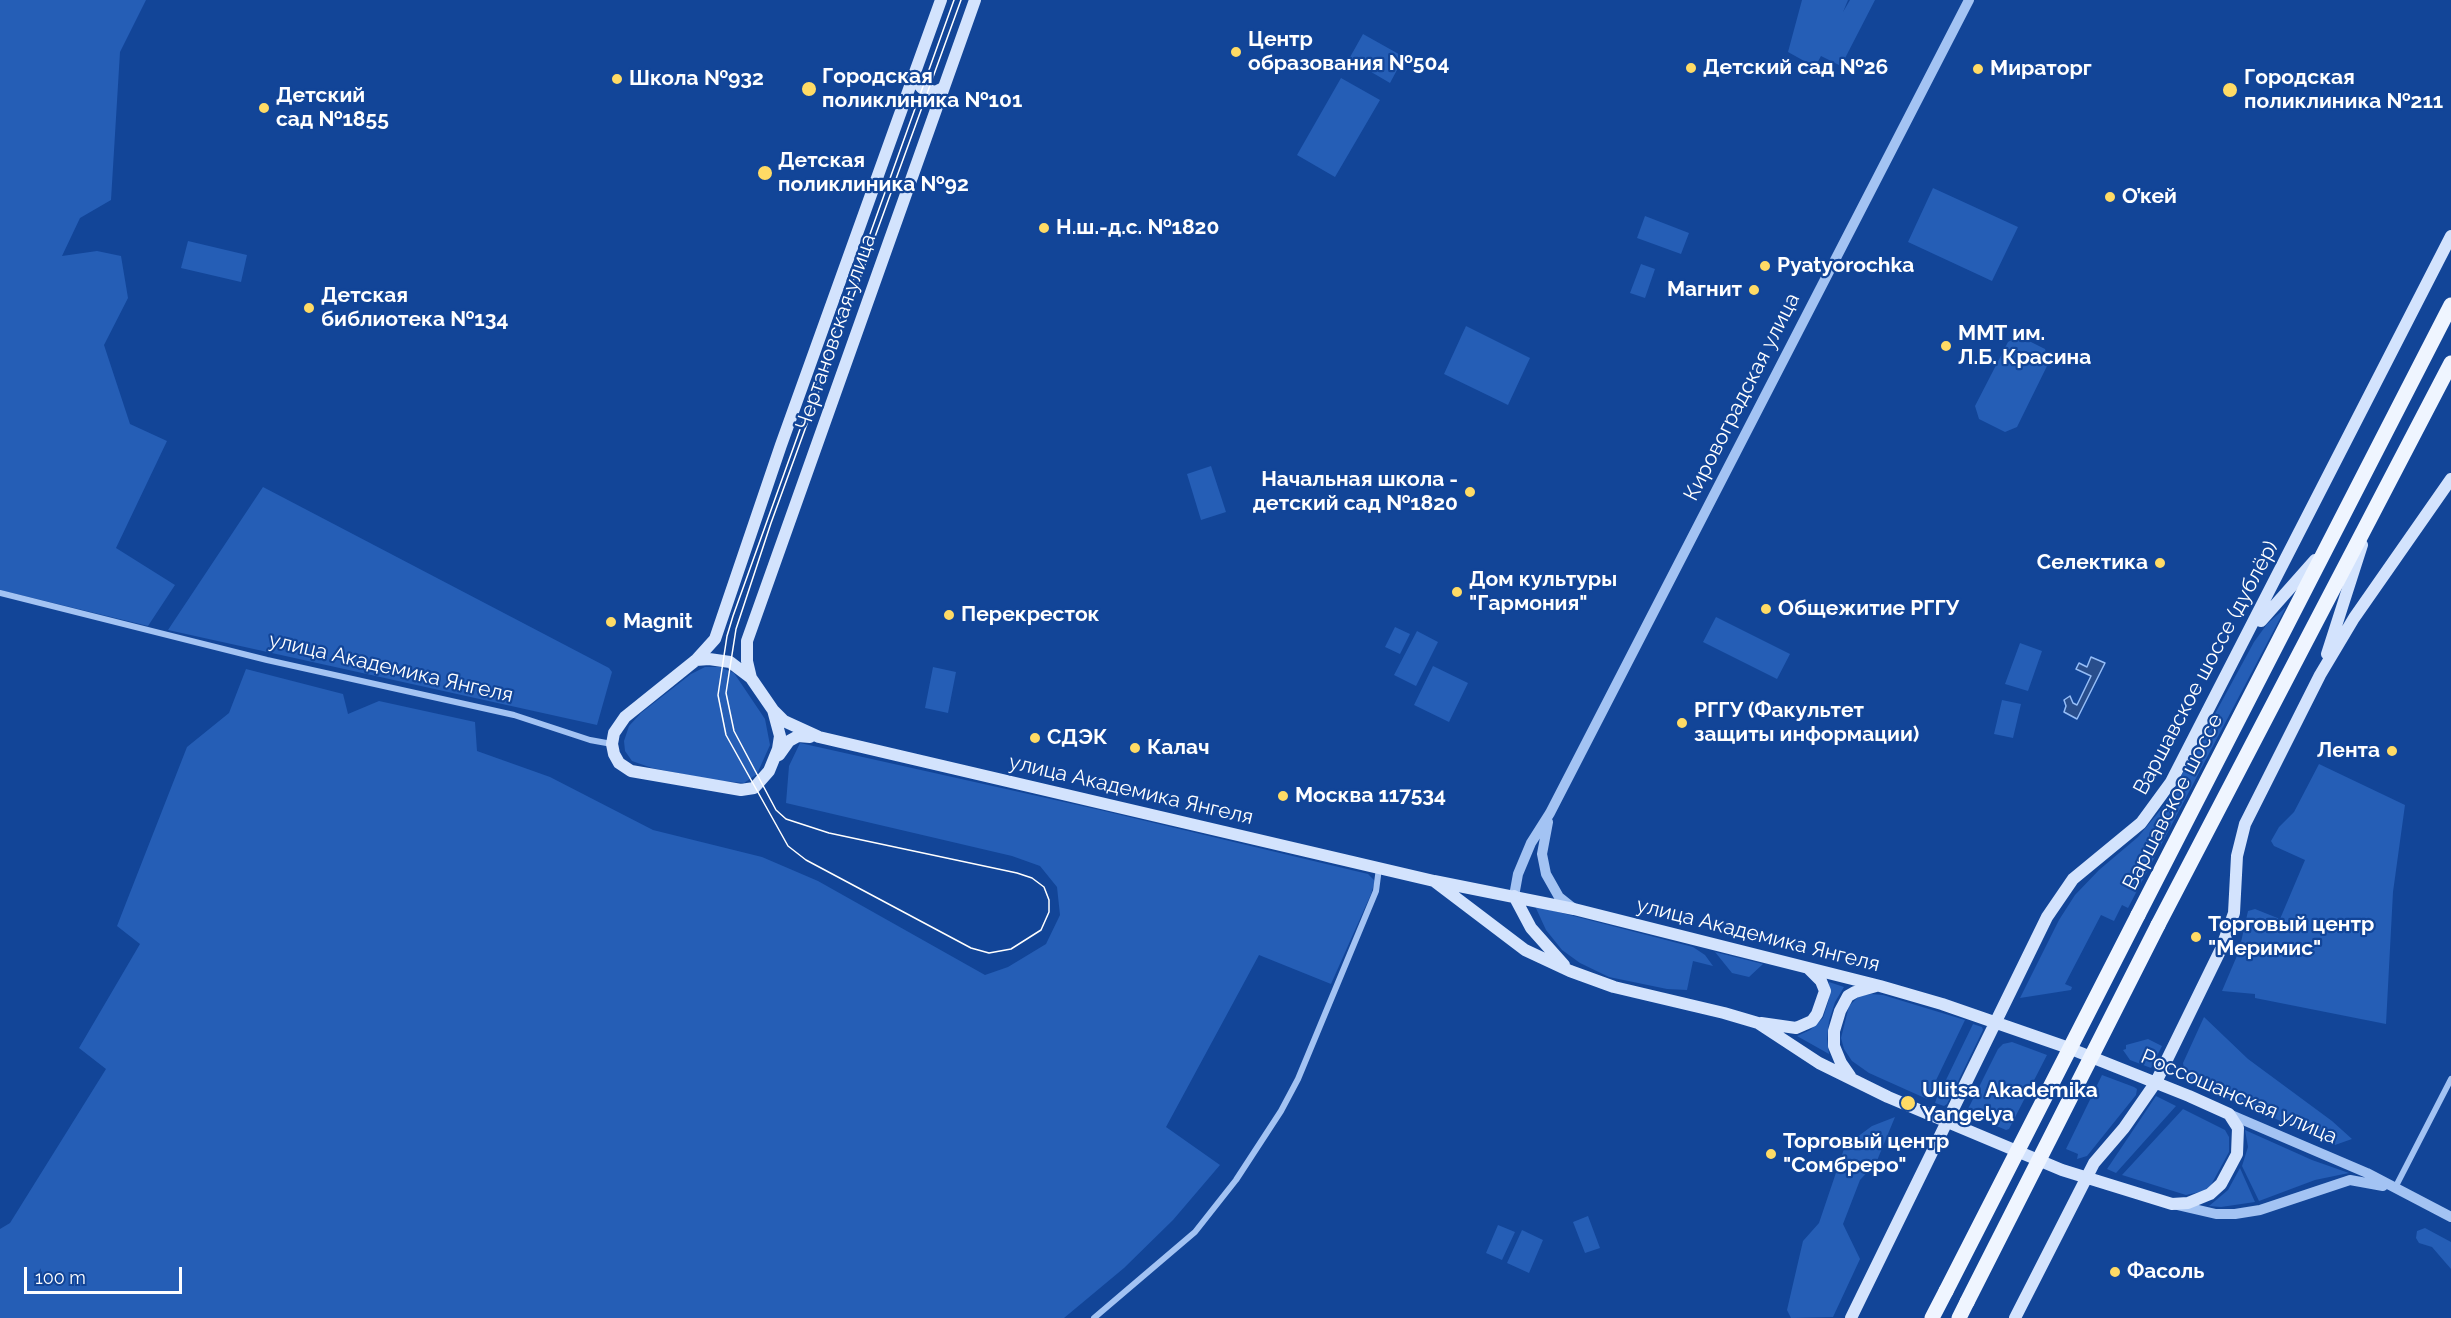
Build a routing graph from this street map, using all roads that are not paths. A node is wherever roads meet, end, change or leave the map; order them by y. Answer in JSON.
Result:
{"nodes":[{"id":1,"x":941,"y":0,"type":"edge"},
{"id":2,"x":975,"y":0,"type":"edge"},
{"id":3,"x":1970,"y":0,"type":"edge"},
{"id":4,"x":915,"y":73,"type":"junction"},
{"id":5,"x":943,"y":88,"type":"junction"},
{"id":6,"x":2451,"y":236,"type":"edge"},
{"id":7,"x":2451,"y":305,"type":"edge"},
{"id":8,"x":2451,"y":363,"type":"edge"},
{"id":9,"x":2451,"y":479,"type":"edge"},
{"id":10,"x":2368,"y":526,"type":"junction"},
{"id":11,"x":2325,"y":549,"type":"junction"},
{"id":12,"x":0,"y":593,"type":"edge"},
{"id":13,"x":2243,"y":643,"type":"junction"},
{"id":14,"x":696,"y":660,"type":"junction"},
{"id":15,"x":2320,"y":675,"type":"junction"},
{"id":16,"x":751,"y":678,"type":"junction"},
{"id":17,"x":772,"y":710,"type":"junction"},
{"id":18,"x":819,"y":737,"type":"junction"},
{"id":19,"x":612,"y":744,"type":"junction"},
{"id":20,"x":769,"y":771,"type":"junction"},
{"id":21,"x":1550,"y":813,"type":"junction"},
{"id":22,"x":1379,"y":868,"type":"junction"},
{"id":23,"x":1434,"y":881,"type":"junction"},
{"id":24,"x":1514,"y":896,"type":"junction"},
{"id":25,"x":1574,"y":909,"type":"junction"},
{"id":26,"x":1807,"y":967,"type":"junction"},
{"id":27,"x":1570,"y":971,"type":"junction"},
{"id":28,"x":1880,"y":986,"type":"junction"},
{"id":29,"x":1995,"y":1022,"type":"junction"},
{"id":30,"x":1758,"y":1023,"type":"junction"},
{"id":31,"x":2066,"y":1047,"type":"joint"},
{"id":32,"x":1852,"y":1078,"type":"junction"},
{"id":33,"x":2451,"y":1079,"type":"edge"},
{"id":34,"x":2156,"y":1082,"type":"junction"},
{"id":35,"x":2229,"y":1114,"type":"junction"},
{"id":36,"x":1946,"y":1123,"type":"junction"},
{"id":37,"x":2086,"y":1178,"type":"junction"},
{"id":38,"x":2395,"y":1189,"type":"junction"},
{"id":39,"x":2172,"y":1204,"type":"junction"},
{"id":40,"x":2451,"y":1217,"type":"edge"},
{"id":41,"x":1094,"y":1318,"type":"edge"},
{"id":42,"x":1851,"y":1318,"type":"edge"},
{"id":43,"x":1932,"y":1318,"type":"edge"},
{"id":44,"x":1959,"y":1318,"type":"edge"},
{"id":45,"x":2015,"y":1318,"type":"edge"}],
"edges":[{"from":1,"to":4,"type":"main road","name":"Чертановская улица"},
{"from":2,"to":5,"type":"main road","name":"Чертановская улица"},
{"from":3,"to":21,"type":"street","name":"Кировоградская улица"},
{"from":4,"to":5,"type":"main road"},
{"from":4,"to":14,"type":"main road","name":"Чертановская улица"},
{"from":5,"to":16,"type":"main road","name":"Чертановская улица"},
{"from":6,"to":13,"type":"main road","name":"Варшавское шоссе (дублёр)"},
{"from":7,"to":11,"type":"main road","name":"Варшавское шоссе"},
{"from":8,"to":10,"type":"main road","name":"Варшавское шоссе"},
{"from":9,"to":15,"type":"main road"},
{"from":10,"to":15,"type":"main road"},
{"from":10,"to":44,"type":"main road","name":"Варшавское шоссе","bridge":true},
{"from":11,"to":13,"type":"main road"},
{"from":11,"to":43,"type":"main road","name":"Варшавское шоссе","bridge":true},
{"from":12,"to":19,"type":"street","name":"улица Академика Янгеля"},
{"from":13,"to":29,"type":"main road","name":"Варшавское шоссе (дублёр)"},
{"from":14,"to":16,"type":"main road","name":"Чертановская улица"},
{"from":14,"to":19,"type":"main road","name":"Чертановская улица"},
{"from":15,"to":34,"type":"main road"},
{"from":16,"to":17,"type":"main road","name":"Чертановская улица"},
{"from":17,"to":18,"type":"main road"},
{"from":17,"to":20,"type":"main road","name":"Чертановская улица"},
{"from":18,"to":20,"type":"main road"},
{"from":18,"to":22,"type":"main road","name":"улица Академика Янгеля"},
{"from":19,"to":20,"type":"main road"},
{"from":21,"to":24,"type":"street","name":"Кировоградская улица"},
{"from":21,"to":25,"type":"street","name":"Кировоградская улица"},
{"from":22,"to":23,"type":"main road","name":"улица Академика Янгеля"},
{"from":22,"to":41,"type":"street"},
{"from":23,"to":24,"type":"main road","name":"улица Академика Янгеля"},
{"from":23,"to":27,"type":"main road","name":"улица Академика Янгеля"},
{"from":24,"to":25,"type":"main road","name":"улица Академика Янгеля"},
{"from":24,"to":27,"type":"main road"},
{"from":25,"to":26,"type":"main road","name":"улица Академика Янгеля"},
{"from":26,"to":28,"type":"main road","name":"улица Академика Янгеля"},
{"from":26,"to":30,"type":"main road"},
{"from":27,"to":30,"type":"main road","name":"улица Академика Янгеля"},
{"from":28,"to":29,"type":"main road","name":"улица Академика Янгеля"},
{"from":28,"to":32,"type":"main road"},
{"from":29,"to":31,"type":"main road","name":"улица Академика Янгеля"},
{"from":29,"to":36,"type":"main road","name":"Варшавское шоссе (дублёр)"},
{"from":30,"to":32,"type":"main road","name":"улица Академика Янгеля"},
{"from":31,"to":34,"type":"main road","name":"Россошанская улица"},
{"from":32,"to":36,"type":"main road","name":"улица Академика Янгеля"},
{"from":33,"to":38,"type":"street"},
{"from":34,"to":35,"type":"main road","name":"Россошанская улица"},
{"from":34,"to":37,"type":"main road"},
{"from":35,"to":38,"type":"street","name":"Россошанская улица"},
{"from":35,"to":39,"type":"main road"},
{"from":36,"to":37,"type":"main road","name":"улица Академика Янгеля"},
{"from":36,"to":42,"type":"main road","name":"Варшавское шоссе (дублёр)"},
{"from":37,"to":39,"type":"main road","name":"Россошанская улица"},
{"from":37,"to":45,"type":"main road"},
{"from":38,"to":39,"type":"street","name":"Россошанская улица"},
{"from":38,"to":40,"type":"street","name":"Россошанская улица"}]}
